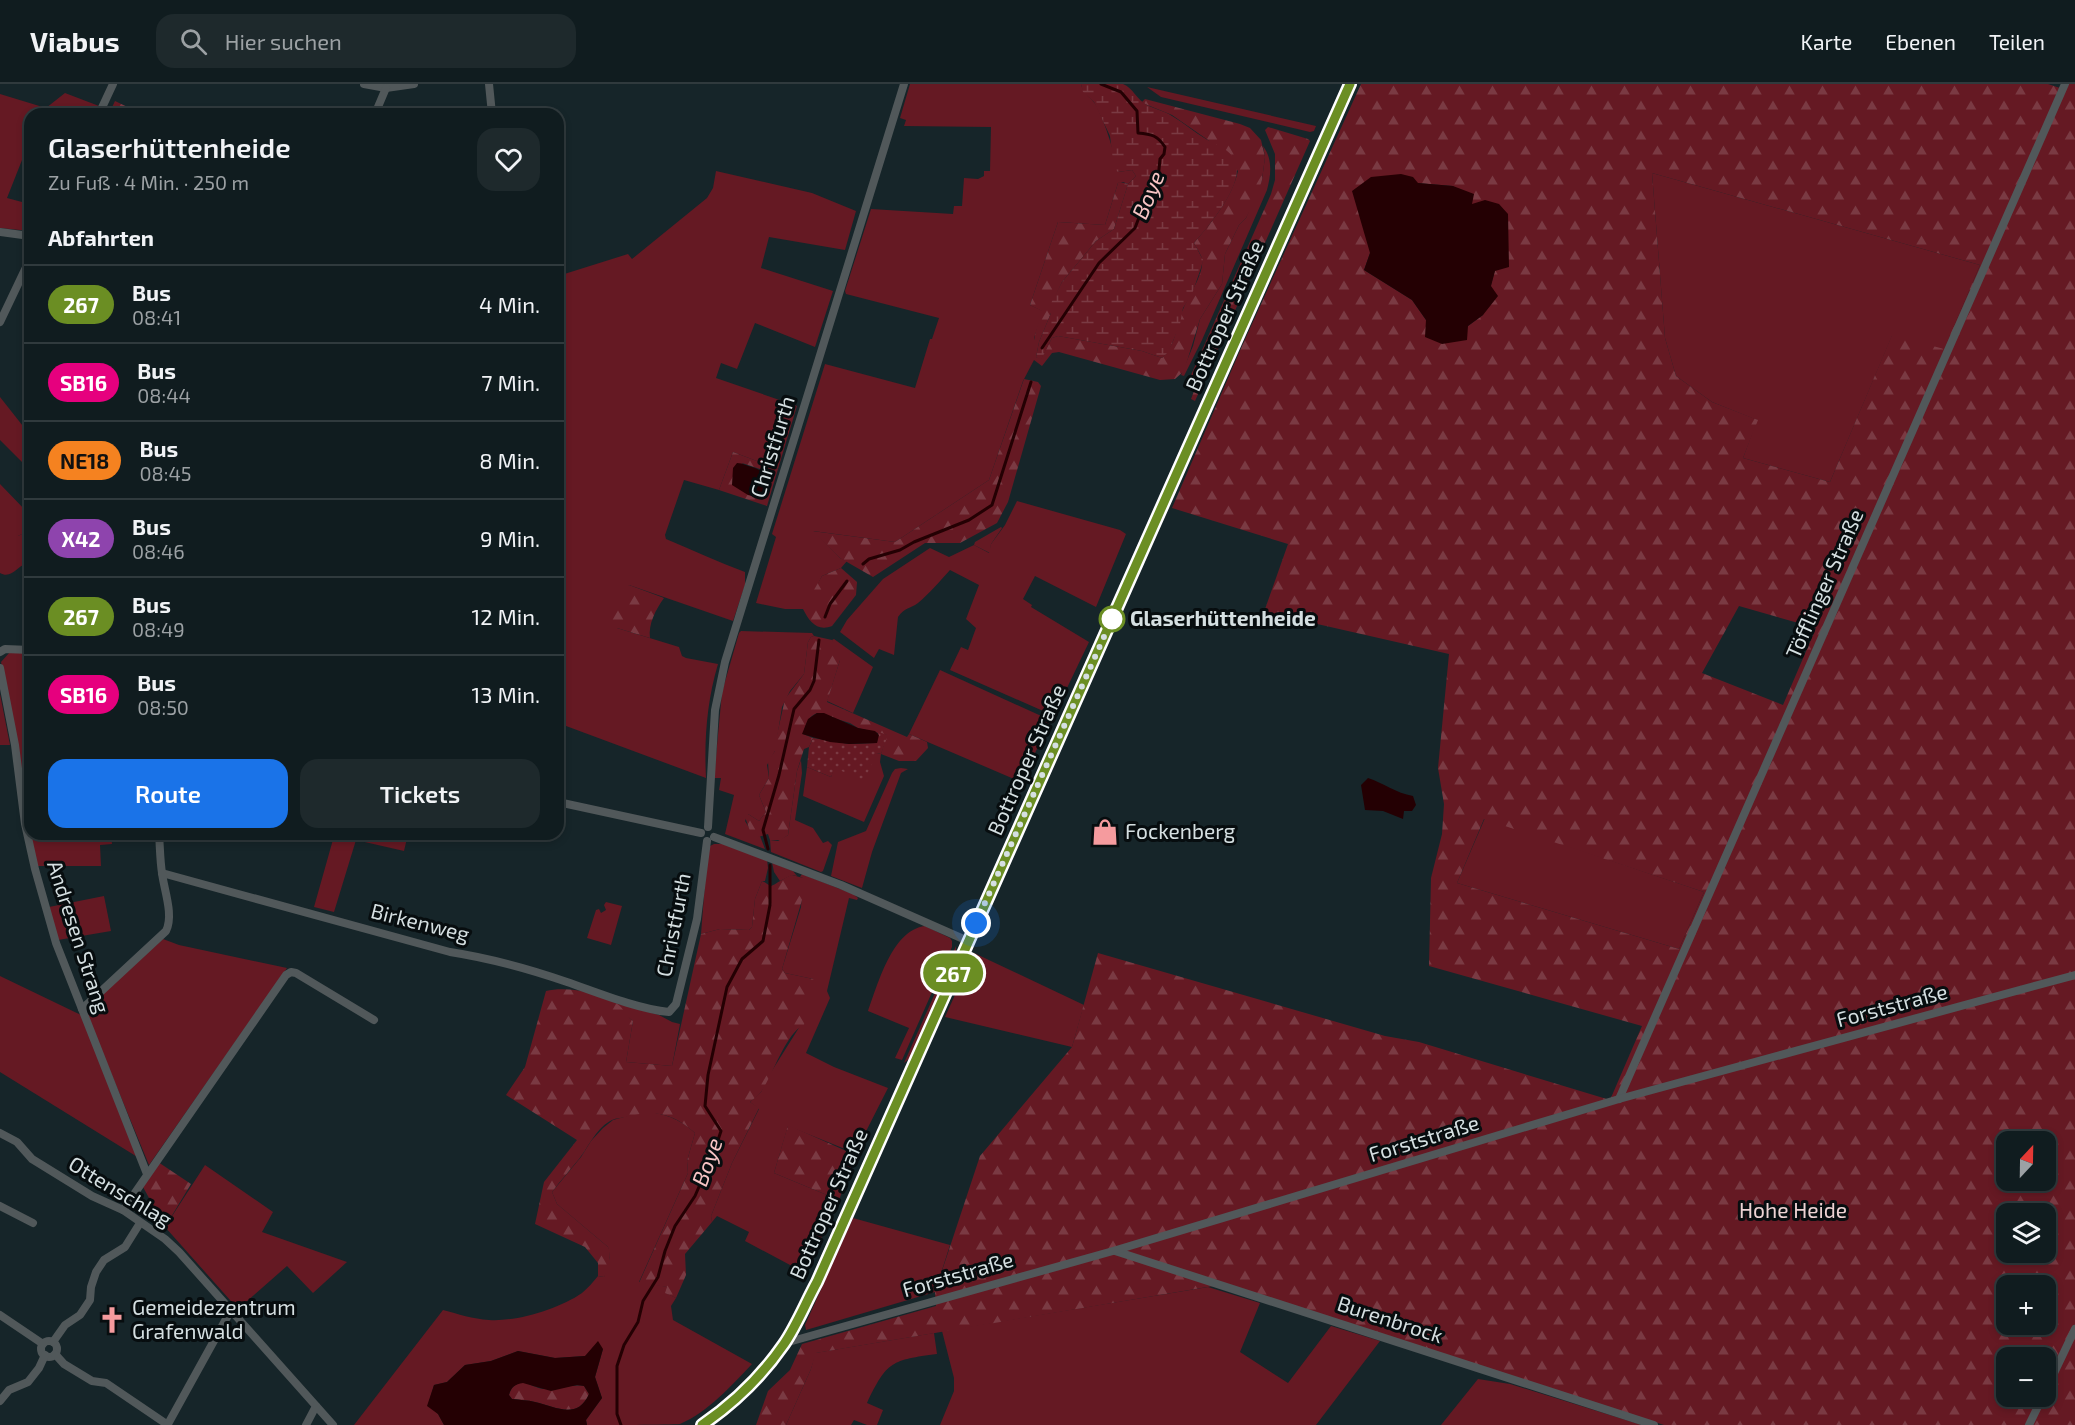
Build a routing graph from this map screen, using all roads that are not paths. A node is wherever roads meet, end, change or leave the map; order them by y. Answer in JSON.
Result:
{"nodes":[{"id":1,"x":113,"y":84,"type":"edge"},
{"id":2,"x":364,"y":84,"type":"edge"},
{"id":3,"x":414,"y":84,"type":"edge"},
{"id":4,"x":489,"y":84,"type":"edge"},
{"id":5,"x":904,"y":84,"type":"edge"},
{"id":6,"x":1350,"y":84,"type":"edge"},
{"id":7,"x":2065,"y":84,"type":"edge"},
{"id":8,"x":387,"y":88,"type":"junction"},
{"id":9,"x":102,"y":108,"type":"edge"},
{"id":10,"x":378,"y":108,"type":"edge"},
{"id":11,"x":491,"y":108,"type":"edge"},
{"id":12,"x":0,"y":232,"type":"edge"},
{"id":13,"x":24,"y":235,"type":"edge"},
{"id":14,"x":24,"y":272,"type":"edge"},
{"id":15,"x":0,"y":322,"type":"edge"},
{"id":16,"x":24,"y":650,"type":"edge"},
{"id":17,"x":0,"y":652,"type":"edge"},
{"id":18,"x":0,"y":668,"type":"edge"},
{"id":19,"x":564,"y":803,"type":"edge"},
{"id":20,"x":24,"y":816,"type":"edge"},
{"id":21,"x":708,"y":827,"type":"junction"},
{"id":22,"x":701,"y":833,"type":"junction"},
{"id":23,"x":710,"y":839,"type":"junction"},
{"id":24,"x":29,"y":840,"type":"edge"},
{"id":25,"x":159,"y":840,"type":"edge"},
{"id":26,"x":162,"y":873,"type":"junction"},
{"id":27,"x":968,"y":941,"type":"junction"},
{"id":28,"x":2075,"y":975,"type":"edge"},
{"id":29,"x":82,"y":1009,"type":"junction"},
{"id":30,"x":669,"y":1012,"type":"joint"},
{"id":31,"x":374,"y":1020,"type":"dead end"},
{"id":32,"x":1619,"y":1099,"type":"junction"},
{"id":33,"x":0,"y":1133,"type":"edge"},
{"id":34,"x":147,"y":1174,"type":"junction"},
{"id":35,"x":0,"y":1206,"type":"edge"},
{"id":36,"x":123,"y":1210,"type":"junction"},
{"id":37,"x":33,"y":1223,"type":"dead end"},
{"id":38,"x":140,"y":1223,"type":"junction"},
{"id":39,"x":1113,"y":1251,"type":"junction"},
{"id":40,"x":231,"y":1310,"type":"junction"},
{"id":41,"x":0,"y":1315,"type":"edge"},
{"id":42,"x":2075,"y":1329,"type":"edge"},
{"id":43,"x":53,"y":1342,"type":"junction"},
{"id":44,"x":785,"y":1343,"type":"junction"},
{"id":45,"x":43,"y":1344,"type":"junction"},
{"id":46,"x":45,"y":1354,"type":"junction"},
{"id":47,"x":55,"y":1354,"type":"junction"},
{"id":48,"x":2056,"y":1369,"type":"edge"},
{"id":49,"x":0,"y":1401,"type":"edge"},
{"id":50,"x":316,"y":1406,"type":"junction"},
{"id":51,"x":2038,"y":1407,"type":"edge"},
{"id":52,"x":168,"y":1425,"type":"edge"},
{"id":53,"x":306,"y":1425,"type":"edge"},
{"id":54,"x":333,"y":1425,"type":"edge"},
{"id":55,"x":702,"y":1425,"type":"edge"},
{"id":56,"x":1654,"y":1425,"type":"edge"},
{"id":57,"x":2029,"y":1425,"type":"edge"}],
"edges":[{"from":1,"to":9,"type":"street"},
{"from":2,"to":8,"type":"street"},
{"from":3,"to":8,"type":"street"},
{"from":4,"to":11,"type":"street"},
{"from":5,"to":21,"type":"street","name":"Christfurth"},
{"from":6,"to":27,"type":"main road","name":"Bottroper Straße"},
{"from":7,"to":32,"type":"street","name":"Töfflinger Straße"},
{"from":8,"to":10,"type":"street"},
{"from":12,"to":13,"type":"street"},
{"from":14,"to":15,"type":"street"},
{"from":16,"to":17,"type":"street"},
{"from":18,"to":20,"type":"street","name":"Andresen Strang"},
{"from":19,"to":22,"type":"street"},
{"from":21,"to":22,"type":"street"},
{"from":21,"to":23,"type":"street"},
{"from":22,"to":23,"type":"street"},
{"from":23,"to":27,"type":"street"},
{"from":23,"to":30,"type":"street","name":"Christfurth"},
{"from":24,"to":29,"type":"street","name":"Andresen Strang"},
{"from":25,"to":26,"type":"street"},
{"from":26,"to":29,"type":"street"},
{"from":26,"to":30,"type":"street","name":"Birkenweg"},
{"from":27,"to":44,"type":"main road","name":"Bottroper Straße"},
{"from":28,"to":32,"type":"street","name":"Forststraße"},
{"from":29,"to":34,"type":"street","name":"Andresen Strang"},
{"from":31,"to":34,"type":"street"},
{"from":32,"to":39,"type":"street","name":"Forststraße"},
{"from":33,"to":36,"type":"street","name":"Ottenschlag"},
{"from":34,"to":36,"type":"street"},
{"from":35,"to":37,"type":"street"},
{"from":36,"to":38,"type":"street","name":"Ottenschlag"},
{"from":38,"to":40,"type":"street","name":"Ottenschlag"},
{"from":38,"to":43,"type":"street"},
{"from":39,"to":44,"type":"street","name":"Forststraße"},
{"from":39,"to":56,"type":"street","name":"Burenbrock"},
{"from":40,"to":50,"type":"street","name":"Ottenschlag"},
{"from":40,"to":52,"type":"street"},
{"from":41,"to":45,"type":"street"},
{"from":42,"to":48,"type":"street"},
{"from":43,"to":45,"type":"street"},
{"from":43,"to":47,"type":"street"},
{"from":44,"to":55,"type":"main road","name":"Bottroper Straße"},
{"from":45,"to":46,"type":"street"},
{"from":46,"to":47,"type":"street"},
{"from":46,"to":49,"type":"street"},
{"from":47,"to":52,"type":"street"},
{"from":50,"to":53,"type":"street"},
{"from":50,"to":54,"type":"street","name":"Ottenschlag"},
{"from":51,"to":57,"type":"street"}]}
